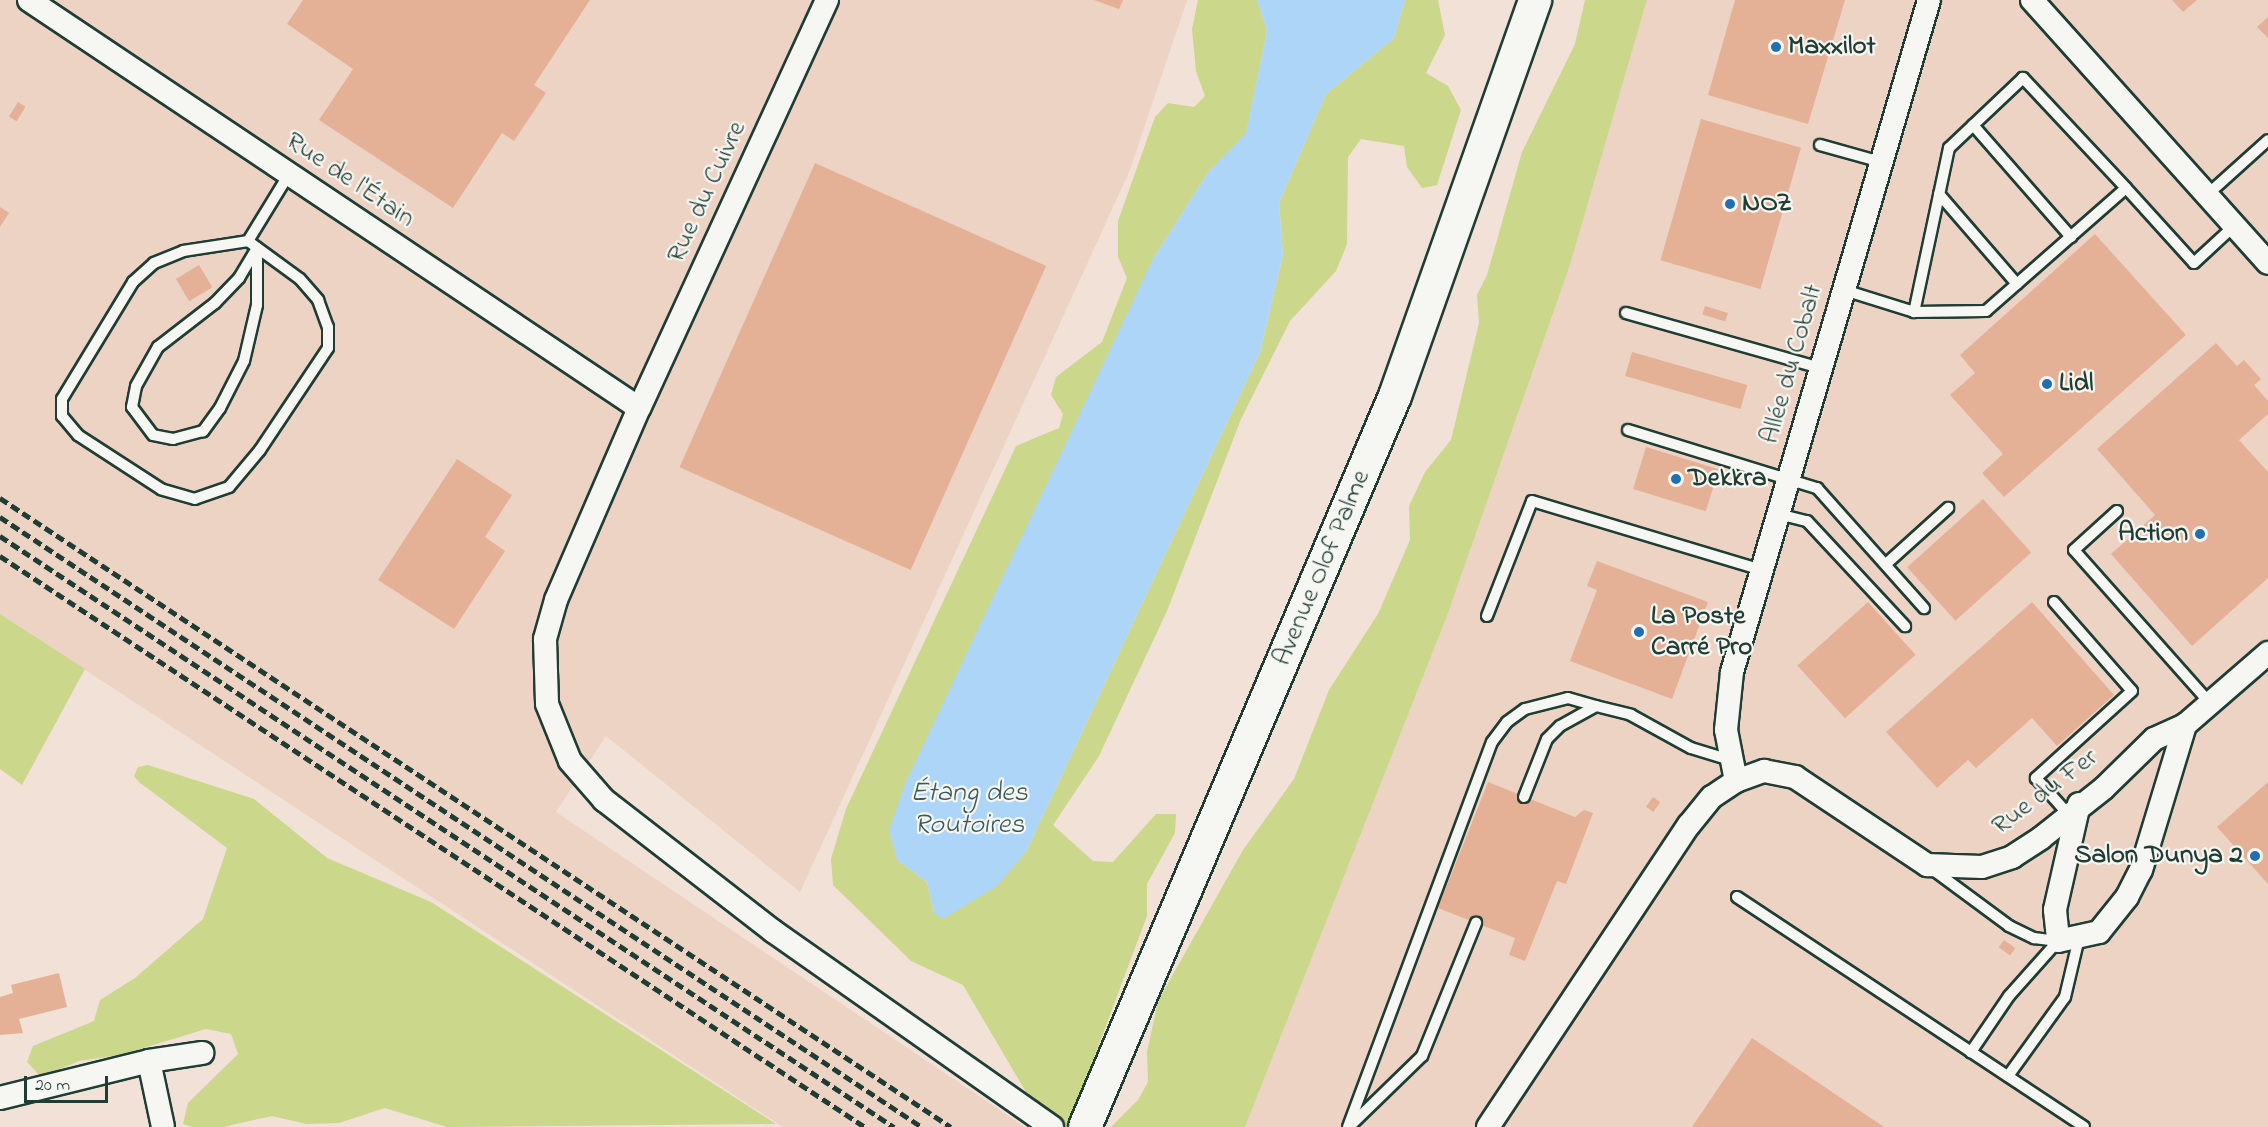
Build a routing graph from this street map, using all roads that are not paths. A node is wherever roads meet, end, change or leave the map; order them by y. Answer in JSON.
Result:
{"nodes":[{"id":1,"x":29,"y":0,"type":"edge"},
{"id":2,"x":827,"y":0,"type":"edge"},
{"id":3,"x":1534,"y":0,"type":"edge"},
{"id":4,"x":1929,"y":0,"type":"edge"},
{"id":5,"x":2032,"y":0,"type":"edge"},
{"id":6,"x":1973,"y":125,"type":"junction"},
{"id":7,"x":2268,"y":140,"type":"edge"},
{"id":8,"x":1820,"y":145,"type":"dead end"},
{"id":9,"x":1881,"y":162,"type":"junction"},
{"id":10,"x":289,"y":174,"type":"junction"},
{"id":11,"x":2126,"y":188,"type":"junction"},
{"id":12,"x":1939,"y":194,"type":"junction"},
{"id":13,"x":2207,"y":195,"type":"junction"},
{"id":14,"x":2234,"y":226,"type":"junction"},
{"id":15,"x":2071,"y":237,"type":"junction"},
{"id":16,"x":252,"y":245,"type":"junction"},
{"id":17,"x":2265,"y":252,"type":"edge"},
{"id":18,"x":2018,"y":284,"type":"junction"},
{"id":19,"x":1844,"y":290,"type":"junction"},
{"id":20,"x":1914,"y":312,"type":"junction"},
{"id":21,"x":1626,"y":313,"type":"dead end"},
{"id":22,"x":1821,"y":368,"type":"junction"},
{"id":23,"x":639,"y":408,"type":"junction"},
{"id":24,"x":1628,"y":430,"type":"dead end"},
{"id":25,"x":1788,"y":480,"type":"junction"},
{"id":26,"x":1948,"y":508,"type":"dead end"},
{"id":27,"x":2117,"y":511,"type":"dead end"},
{"id":28,"x":1778,"y":514,"type":"junction"},
{"id":29,"x":1887,"y":564,"type":"junction"},
{"id":30,"x":1762,"y":570,"type":"junction"},
{"id":31,"x":2054,"y":602,"type":"dead end"},
{"id":32,"x":1924,"y":608,"type":"dead end"},
{"id":33,"x":1487,"y":616,"type":"dead end"},
{"id":34,"x":1905,"y":626,"type":"dead end"},
{"id":35,"x":2265,"y":660,"type":"edge"},
{"id":36,"x":2210,"y":703,"type":"junction"},
{"id":37,"x":1596,"y":706,"type":"junction"},
{"id":38,"x":2185,"y":725,"type":"junction"},
{"id":39,"x":1733,"y":771,"type":"junction"},
{"id":40,"x":1524,"y":797,"type":"dead end"},
{"id":41,"x":2074,"y":809,"type":"junction"},
{"id":42,"x":1927,"y":865,"type":"junction"},
{"id":43,"x":1737,"y":897,"type":"dead end"},
{"id":44,"x":1476,"y":923,"type":"dead end"},
{"id":45,"x":2068,"y":940,"type":"junction"},
{"id":46,"x":1971,"y":1052,"type":"junction"},
{"id":47,"x":202,"y":1053,"type":"dead end"},
{"id":48,"x":149,"y":1061,"type":"junction"},
{"id":49,"x":2008,"y":1076,"type":"junction"},
{"id":50,"x":0,"y":1098,"type":"edge"},
{"id":51,"x":163,"y":1127,"type":"edge"},
{"id":52,"x":1052,"y":1127,"type":"edge"},
{"id":53,"x":1085,"y":1127,"type":"edge"},
{"id":54,"x":1348,"y":1127,"type":"edge"},
{"id":55,"x":1488,"y":1127,"type":"edge"},
{"id":56,"x":2084,"y":1127,"type":"edge"}],
"edges":[{"from":1,"to":10,"type":"street","name":"Rue de l'Étain"},
{"from":2,"to":23,"type":"street","name":"Rue du Cuivre"},
{"from":3,"to":53,"type":"main road","name":"Avenue Olof Palme"},
{"from":4,"to":9,"type":"street","name":"Allée du Cobalt"},
{"from":5,"to":13,"type":"street"},
{"from":6,"to":11,"type":"lane"},
{"from":6,"to":12,"type":"lane"},
{"from":6,"to":15,"type":"lane"},
{"from":7,"to":13,"type":"lane"},
{"from":8,"to":9,"type":"lane"},
{"from":9,"to":19,"type":"street","name":"Allée du Cobalt"},
{"from":10,"to":16,"type":"lane"},
{"from":10,"to":23,"type":"street","name":"Rue de l'Étain"},
{"from":11,"to":14,"type":"lane"},
{"from":11,"to":15,"type":"lane"},
{"from":12,"to":18,"type":"lane"},
{"from":12,"to":20,"type":"lane"},
{"from":13,"to":14,"type":"street"},
{"from":14,"to":17,"type":"street"},
{"from":15,"to":18,"type":"lane"},
{"from":16,"to":16,"type":"lane"},
{"from":16,"to":16,"type":"lane"},
{"from":18,"to":20,"type":"lane"},
{"from":19,"to":20,"type":"lane"},
{"from":19,"to":22,"type":"street","name":"Allée du Cobalt"},
{"from":21,"to":22,"type":"lane"},
{"from":22,"to":25,"type":"street","name":"Allée du Cobalt"},
{"from":23,"to":52,"type":"street","name":"Rue du Cuivre"},
{"from":24,"to":25,"type":"lane"},
{"from":25,"to":28,"type":"street","name":"Allée du Cobalt"},
{"from":25,"to":29,"type":"lane"},
{"from":26,"to":29,"type":"lane"},
{"from":27,"to":36,"type":"lane"},
{"from":28,"to":30,"type":"street","name":"Allée du Cobalt"},
{"from":28,"to":34,"type":"lane"},
{"from":29,"to":32,"type":"lane"},
{"from":30,"to":33,"type":"lane"},
{"from":30,"to":39,"type":"street","name":"Allée du Cobalt"},
{"from":31,"to":41,"type":"lane"},
{"from":35,"to":36,"type":"street","name":"Rue du Fer"},
{"from":36,"to":38,"type":"street","name":"Rue du Fer"},
{"from":37,"to":39,"type":"lane"},
{"from":37,"to":40,"type":"lane"},
{"from":37,"to":54,"type":"lane"},
{"from":38,"to":41,"type":"street","name":"Rue du Fer"},
{"from":38,"to":45,"type":"street"},
{"from":39,"to":42,"type":"street"},
{"from":39,"to":55,"type":"street"},
{"from":41,"to":42,"type":"street","name":"Rue du Fer"},
{"from":41,"to":45,"type":"street"},
{"from":42,"to":45,"type":"lane"},
{"from":43,"to":46,"type":"lane"},
{"from":44,"to":54,"type":"lane"},
{"from":45,"to":46,"type":"lane"},
{"from":45,"to":49,"type":"lane"},
{"from":46,"to":49,"type":"lane"},
{"from":47,"to":48,"type":"street"},
{"from":48,"to":50,"type":"street"},
{"from":48,"to":51,"type":"street"},
{"from":49,"to":56,"type":"lane"}]}
